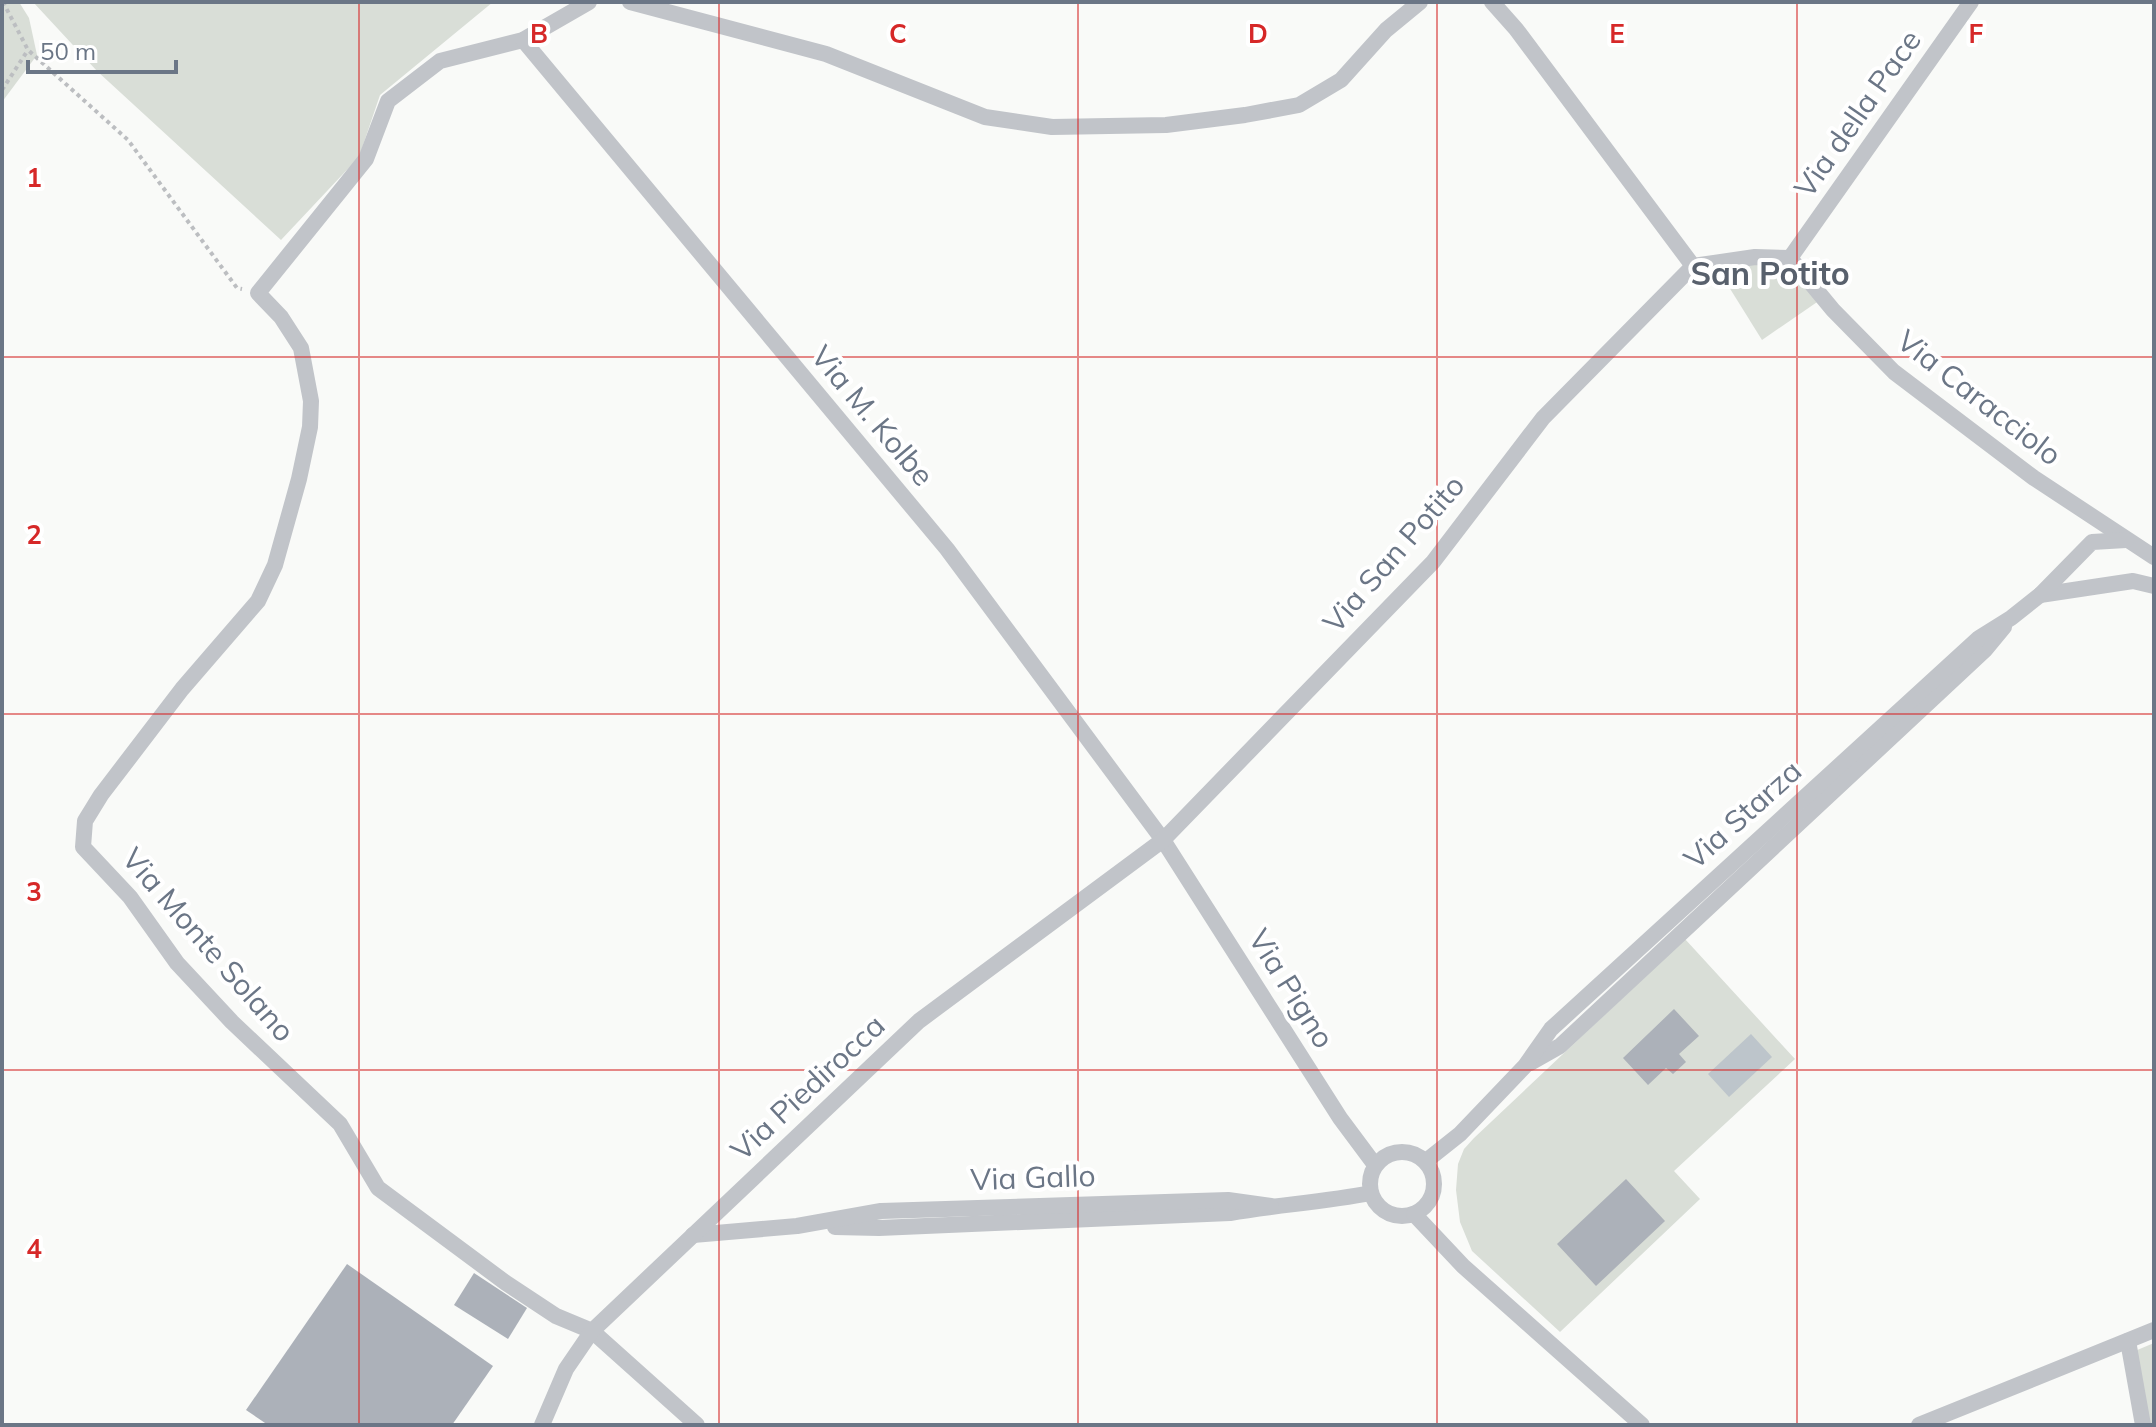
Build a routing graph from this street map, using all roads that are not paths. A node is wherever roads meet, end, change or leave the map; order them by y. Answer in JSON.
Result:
{"nodes":[{"id":1,"x":589,"y":2,"type":"edge"},
{"id":2,"x":630,"y":2,"type":"edge"},
{"id":3,"x":1420,"y":2,"type":"edge"},
{"id":4,"x":1492,"y":2,"type":"edge"},
{"id":5,"x":1971,"y":2,"type":"edge"},
{"id":6,"x":523,"y":40,"type":"junction"},
{"id":7,"x":1790,"y":258,"type":"junction"},
{"id":8,"x":1693,"y":266,"type":"junction"},
{"id":9,"x":2126,"y":540,"type":"junction"},
{"id":10,"x":2154,"y":557,"type":"edge"},
{"id":11,"x":2154,"y":586,"type":"edge"},
{"id":12,"x":2040,"y":595,"type":"junction"},
{"id":13,"x":1163,"y":840,"type":"junction"},
{"id":14,"x":1426,"y":1161,"type":"junction"},
{"id":15,"x":1375,"y":1165,"type":"junction"},
{"id":16,"x":1371,"y":1193,"type":"junction"},
{"id":17,"x":1414,"y":1214,"type":"junction"},
{"id":18,"x":693,"y":1235,"type":"junction"},
{"id":19,"x":2154,"y":1330,"type":"edge"},
{"id":20,"x":592,"y":1331,"type":"junction"},
{"id":21,"x":2128,"y":1341,"type":"junction"},
{"id":22,"x":542,"y":1425,"type":"edge"},
{"id":23,"x":697,"y":1425,"type":"edge"},
{"id":24,"x":1642,"y":1425,"type":"edge"},
{"id":25,"x":1919,"y":1425,"type":"edge"},
{"id":26,"x":2143,"y":1425,"type":"edge"}],
"edges":[{"from":1,"to":6,"type":"street"},
{"from":2,"to":3,"type":"street"},
{"from":4,"to":8,"type":"street"},
{"from":5,"to":7,"type":"street","name":"Via della Pace"},
{"from":6,"to":13,"type":"street","name":"Via M. Kolbe"},
{"from":6,"to":20,"type":"street","name":"Via Monte Solano"},
{"from":7,"to":8,"type":"street"},
{"from":7,"to":9,"type":"street","name":"Via Caracciolo"},
{"from":8,"to":13,"type":"street","name":"Via San Potito"},
{"from":9,"to":10,"type":"street","name":"Via Caracciolo"},
{"from":9,"to":12,"type":"street","name":"Via Starza"},
{"from":11,"to":12,"type":"street","name":"Via Starza"},
{"from":12,"to":14,"type":"street","name":"Via Starza"},
{"from":13,"to":15,"type":"street","name":"Via Pigno"},
{"from":13,"to":18,"type":"street","name":"Via Piedirocca"},
{"from":14,"to":15,"type":"street"},
{"from":14,"to":17,"type":"street"},
{"from":15,"to":16,"type":"street"},
{"from":16,"to":17,"type":"street"},
{"from":16,"to":18,"type":"street","name":"Via Gallo"},
{"from":17,"to":24,"type":"street"},
{"from":18,"to":20,"type":"street","name":"Via Piedirocca"},
{"from":19,"to":21,"type":"street"},
{"from":20,"to":22,"type":"street","name":"Via Piedirocca"},
{"from":20,"to":23,"type":"street","name":"Via Monte Solano"},
{"from":21,"to":25,"type":"street"},
{"from":21,"to":26,"type":"street"}]}
